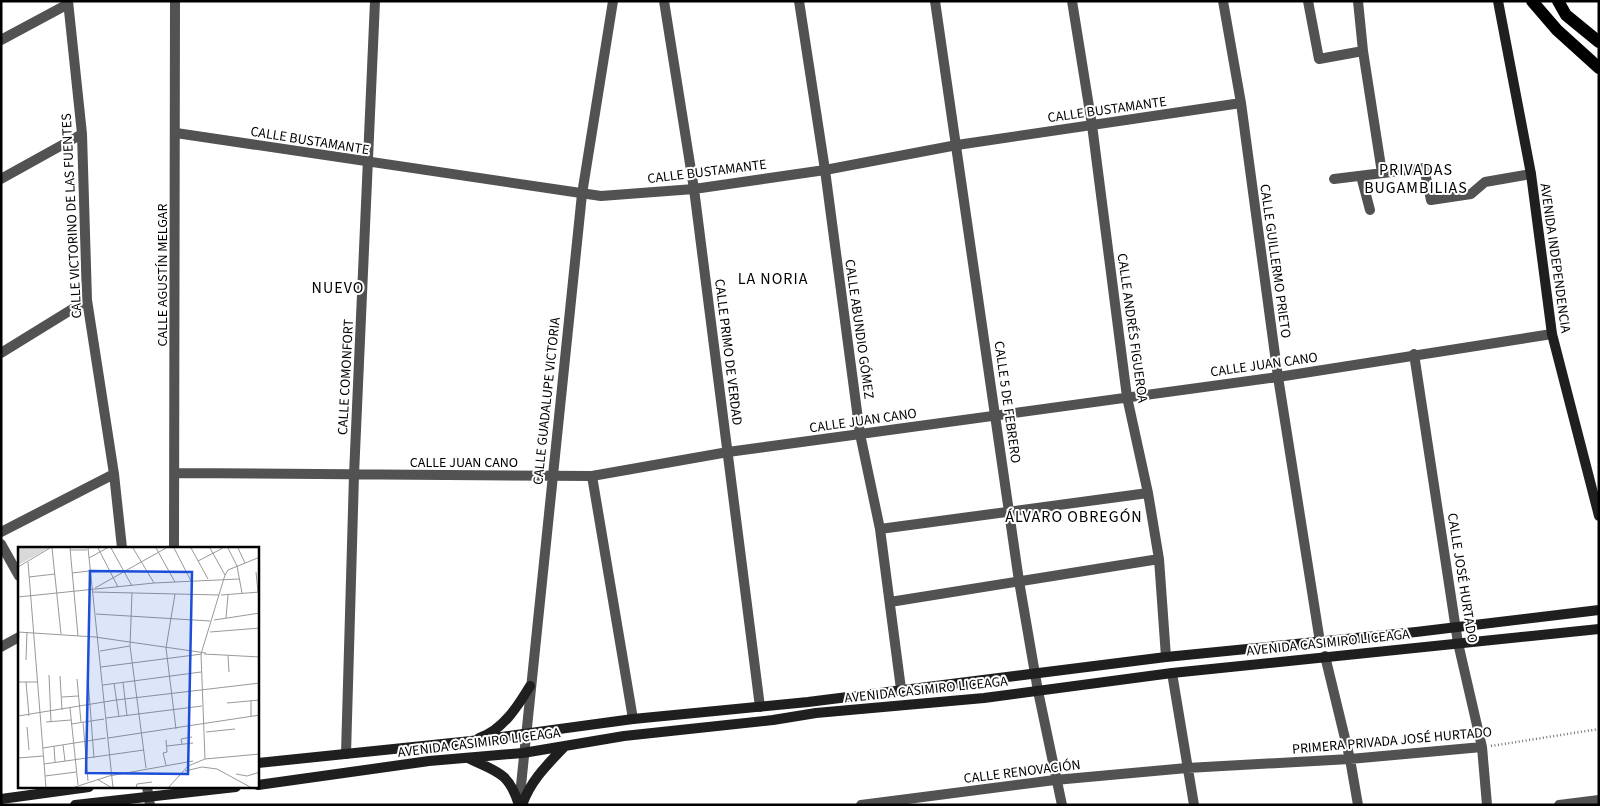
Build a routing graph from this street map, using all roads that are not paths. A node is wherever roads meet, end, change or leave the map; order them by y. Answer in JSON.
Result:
{"nodes":[{"id":1,"x":175,"y":1,"type":"edge"},
{"id":2,"x":375,"y":1,"type":"edge"},
{"id":3,"x":613,"y":1,"type":"edge"},
{"id":4,"x":664,"y":1,"type":"edge"},
{"id":5,"x":799,"y":1,"type":"edge"},
{"id":6,"x":934,"y":1,"type":"edge"},
{"id":7,"x":1072,"y":1,"type":"edge"},
{"id":8,"x":1223,"y":1,"type":"edge"},
{"id":9,"x":1308,"y":1,"type":"edge"},
{"id":10,"x":1358,"y":1,"type":"edge"},
{"id":11,"x":1498,"y":1,"type":"edge"},
{"id":12,"x":1532,"y":1,"type":"edge"},
{"id":13,"x":1558,"y":1,"type":"edge"},
{"id":14,"x":68,"y":3,"type":"edge"},
{"id":15,"x":1,"y":40,"type":"edge"},
{"id":16,"x":1599,"y":42,"type":"edge"},
{"id":17,"x":1363,"y":50,"type":"junction"},
{"id":18,"x":1599,"y":68,"type":"edge"},
{"id":19,"x":1241,"y":103,"type":"junction"},
{"id":20,"x":1092,"y":125,"type":"junction"},
{"id":21,"x":176,"y":132,"type":"junction"},
{"id":22,"x":82,"y":134,"type":"junction"},
{"id":23,"x":957,"y":144,"type":"junction"},
{"id":24,"x":368,"y":163,"type":"junction"},
{"id":25,"x":825,"y":170,"type":"junction"},
{"id":26,"x":1382,"y":172,"type":"junction"},
{"id":27,"x":1531,"y":174,"type":"junction"},
{"id":28,"x":1362,"y":176,"type":"junction"},
{"id":29,"x":1334,"y":179,"type":"dead end"},
{"id":30,"x":1,"y":180,"type":"edge"},
{"id":31,"x":694,"y":188,"type":"junction"},
{"id":32,"x":582,"y":194,"type":"junction"},
{"id":33,"x":1370,"y":210,"type":"dead end"},
{"id":34,"x":87,"y":300,"type":"junction"},
{"id":35,"x":1552,"y":334,"type":"junction"},
{"id":36,"x":1,"y":353,"type":"edge"},
{"id":37,"x":1414,"y":354,"type":"junction"},
{"id":38,"x":1278,"y":377,"type":"junction"},
{"id":39,"x":1127,"y":397,"type":"junction"},
{"id":40,"x":996,"y":417,"type":"junction"},
{"id":41,"x":860,"y":434,"type":"junction"},
{"id":42,"x":728,"y":452,"type":"junction"},
{"id":43,"x":174,"y":473,"type":"junction"},
{"id":44,"x":114,"y":474,"type":"junction"},
{"id":45,"x":354,"y":475,"type":"junction"},
{"id":46,"x":552,"y":476,"type":"junction"},
{"id":47,"x":592,"y":476,"type":"junction"},
{"id":48,"x":1148,"y":494,"type":"junction"},
{"id":49,"x":1010,"y":511,"type":"junction"},
{"id":50,"x":1599,"y":516,"type":"edge"},
{"id":51,"x":880,"y":529,"type":"junction"},
{"id":52,"x":1,"y":532,"type":"edge"},
{"id":53,"x":1,"y":544,"type":"edge"},
{"id":54,"x":122,"y":547,"type":"edge"},
{"id":55,"x":174,"y":547,"type":"edge"},
{"id":56,"x":1159,"y":559,"type":"junction"},
{"id":57,"x":18,"y":574,"type":"edge"},
{"id":58,"x":1019,"y":581,"type":"junction"},
{"id":59,"x":890,"y":602,"type":"junction"},
{"id":60,"x":1599,"y":610,"type":"edge"},
{"id":61,"x":1456,"y":626,"type":"junction"},
{"id":62,"x":1599,"y":628,"type":"edge"},
{"id":63,"x":18,"y":638,"type":"edge"},
{"id":64,"x":1320,"y":642,"type":"junction"},
{"id":65,"x":1458,"y":643,"type":"junction"},
{"id":66,"x":1,"y":646,"type":"edge"},
{"id":67,"x":1325,"y":656,"type":"junction"},
{"id":68,"x":1166,"y":658,"type":"junction"},
{"id":69,"x":1172,"y":673,"type":"junction"},
{"id":70,"x":1036,"y":674,"type":"junction"},
{"id":71,"x":530,"y":686,"type":"junction"},
{"id":72,"x":901,"y":689,"type":"junction"},
{"id":73,"x":1038,"y":691,"type":"junction"},
{"id":74,"x":760,"y":707,"type":"junction"},
{"id":75,"x":633,"y":719,"type":"junction"},
{"id":76,"x":525,"y":734,"type":"junction"},
{"id":77,"x":471,"y":741,"type":"junction"},
{"id":78,"x":565,"y":746,"type":"junction"},
{"id":79,"x":1482,"y":748,"type":"junction"},
{"id":80,"x":523,"y":753,"type":"junction"},
{"id":81,"x":346,"y":754,"type":"junction"},
{"id":82,"x":469,"y":759,"type":"junction"},
{"id":83,"x":1350,"y":759,"type":"junction"},
{"id":84,"x":259,"y":763,"type":"edge"},
{"id":85,"x":1187,"y":768,"type":"junction"},
{"id":86,"x":1055,"y":780,"type":"junction"},
{"id":87,"x":259,"y":785,"type":"edge"},
{"id":88,"x":82,"y":788,"type":"edge"},
{"id":89,"x":226,"y":788,"type":"edge"},
{"id":90,"x":149,"y":796,"type":"edge"},
{"id":91,"x":1,"y":799,"type":"edge"},
{"id":92,"x":1599,"y":800,"type":"edge"},
{"id":93,"x":75,"y":805,"type":"edge"},
{"id":94,"x":520,"y":805,"type":"edge"},
{"id":95,"x":861,"y":805,"type":"edge"},
{"id":96,"x":1062,"y":805,"type":"edge"},
{"id":97,"x":1194,"y":805,"type":"edge"},
{"id":98,"x":1358,"y":805,"type":"edge"},
{"id":99,"x":1487,"y":805,"type":"edge"},
{"id":100,"x":1559,"y":805,"type":"edge"}],
"edges":[{"from":1,"to":21,"type":"street","name":"CALLE AGUSTÍN MELGAR"},
{"from":2,"to":24,"type":"street","name":"CALLE COMONFORT"},
{"from":3,"to":32,"type":"street","name":"CALLE GUADALUPE VICTORIA"},
{"from":4,"to":31,"type":"street","name":"CALLE PRIMO DE VERDAD"},
{"from":5,"to":25,"type":"street","name":"CALLE ABUNDIO GÓMEZ"},
{"from":6,"to":23,"type":"street","name":"CALLE 5 DE FEBRERO"},
{"from":7,"to":20,"type":"street","name":"CALLE ANDRÉS FIGUEROA"},
{"from":8,"to":19,"type":"street","name":"CALLE GUILLERMO PRIETO"},
{"from":9,"to":17,"type":"street"},
{"from":10,"to":17,"type":"street"},
{"from":11,"to":27,"type":"main road","name":"AVENIDA INDEPENDENCIA"},
{"from":12,"to":18,"type":"main road"},
{"from":13,"to":16,"type":"main road"},
{"from":14,"to":15,"type":"street"},
{"from":14,"to":22,"type":"street","name":"CALLE VICTORINO DE LAS FUENTES"},
{"from":17,"to":26,"type":"street"},
{"from":19,"to":20,"type":"street","name":"CALLE BUSTAMANTE"},
{"from":19,"to":38,"type":"street","name":"CALLE GUILLERMO PRIETO"},
{"from":20,"to":23,"type":"street","name":"CALLE BUSTAMANTE"},
{"from":20,"to":39,"type":"street","name":"CALLE ANDRÉS FIGUEROA"},
{"from":21,"to":24,"type":"street","name":"CALLE BUSTAMANTE"},
{"from":21,"to":43,"type":"street","name":"CALLE AGUSTÍN MELGAR"},
{"from":22,"to":30,"type":"street"},
{"from":22,"to":34,"type":"street","name":"CALLE VICTORINO DE LAS FUENTES"},
{"from":23,"to":25,"type":"street","name":"CALLE BUSTAMANTE"},
{"from":23,"to":40,"type":"street","name":"CALLE 5 DE FEBRERO"},
{"from":24,"to":32,"type":"street","name":"CALLE BUSTAMANTE"},
{"from":24,"to":45,"type":"street","name":"CALLE COMONFORT"},
{"from":25,"to":31,"type":"street","name":"CALLE BUSTAMANTE"},
{"from":25,"to":41,"type":"street","name":"CALLE ABUNDIO GÓMEZ"},
{"from":26,"to":27,"type":"street"},
{"from":26,"to":28,"type":"street"},
{"from":27,"to":35,"type":"main road","name":"AVENIDA INDEPENDENCIA"},
{"from":28,"to":29,"type":"street"},
{"from":28,"to":33,"type":"street"},
{"from":31,"to":32,"type":"street","name":"CALLE BUSTAMANTE"},
{"from":31,"to":42,"type":"street","name":"CALLE PRIMO DE VERDAD"},
{"from":32,"to":46,"type":"street","name":"CALLE GUADALUPE VICTORIA"},
{"from":34,"to":36,"type":"street"},
{"from":34,"to":44,"type":"street","name":"CALLE VICTORINO DE LAS FUENTES"},
{"from":35,"to":37,"type":"street","name":"CALLE JUAN CANO"},
{"from":35,"to":50,"type":"main road","name":"AVENIDA INDEPENDENCIA"},
{"from":37,"to":38,"type":"street","name":"CALLE JUAN CANO"},
{"from":37,"to":61,"type":"street","name":"CALLE JOSÉ HURTADO"},
{"from":38,"to":39,"type":"street","name":"CALLE JUAN CANO"},
{"from":38,"to":64,"type":"street","name":"CALLE GUILLERMO PRIETO"},
{"from":39,"to":40,"type":"street","name":"CALLE JUAN CANO"},
{"from":39,"to":48,"type":"street","name":"CALLE ANDRÉS FIGUEROA"},
{"from":40,"to":41,"type":"street","name":"CALLE JUAN CANO"},
{"from":40,"to":49,"type":"street","name":"CALLE 5 DE FEBRERO"},
{"from":41,"to":42,"type":"street","name":"CALLE JUAN CANO"},
{"from":41,"to":51,"type":"street","name":"CALLE ABUNDIO GÓMEZ"},
{"from":42,"to":47,"type":"street","name":"CALLE JUAN CANO"},
{"from":42,"to":74,"type":"street","name":"CALLE PRIMO DE VERDAD"},
{"from":43,"to":45,"type":"street","name":"CALLE JUAN CANO"},
{"from":43,"to":55,"type":"street","name":"CALLE AGUSTÍN MELGAR"},
{"from":44,"to":52,"type":"street"},
{"from":44,"to":54,"type":"street","name":"CALLE VICTORINO DE LAS FUENTES"},
{"from":45,"to":46,"type":"street","name":"CALLE JUAN CANO"},
{"from":45,"to":81,"type":"street","name":"CALLE COMONFORT"},
{"from":46,"to":47,"type":"street","name":"CALLE JUAN CANO"},
{"from":46,"to":71,"type":"street","name":"CALLE GUADALUPE VICTORIA"},
{"from":47,"to":75,"type":"street"},
{"from":48,"to":49,"type":"street"},
{"from":48,"to":56,"type":"street","name":"CALLE ANDRÉS FIGUEROA"},
{"from":49,"to":51,"type":"street"},
{"from":49,"to":58,"type":"street","name":"CALLE 5 DE FEBRERO"},
{"from":51,"to":59,"type":"street","name":"CALLE ABUNDIO GÓMEZ"},
{"from":53,"to":57,"type":"street"},
{"from":56,"to":58,"type":"street"},
{"from":56,"to":68,"type":"street","name":"CALLE ANDRÉS FIGUEROA"},
{"from":58,"to":59,"type":"street"},
{"from":58,"to":70,"type":"street","name":"CALLE 5 DE FEBRERO"},
{"from":59,"to":72,"type":"street","name":"CALLE ABUNDIO GÓMEZ"},
{"from":60,"to":61,"type":"main road","name":"AVENIDA CASIMIRO LICEAGA"},
{"from":61,"to":64,"type":"main road","name":"AVENIDA CASIMIRO LICEAGA"},
{"from":61,"to":65,"type":"street","name":"CALLE JOSÉ HURTADO"},
{"from":62,"to":65,"type":"main road","name":"AVENIDA CASIMIRO LICEAGA"},
{"from":63,"to":66,"type":"street"},
{"from":64,"to":68,"type":"main road","name":"AVENIDA CASIMIRO LICEAGA"},
{"from":65,"to":67,"type":"main road","name":"AVENIDA CASIMIRO LICEAGA"},
{"from":65,"to":79,"type":"street","name":"CALLE JOSÉ HURTADO"},
{"from":67,"to":69,"type":"main road","name":"AVENIDA CASIMIRO LICEAGA"},
{"from":67,"to":83,"type":"street"},
{"from":68,"to":70,"type":"main road","name":"AVENIDA CASIMIRO LICEAGA"},
{"from":69,"to":73,"type":"main road","name":"AVENIDA CASIMIRO LICEAGA"},
{"from":69,"to":85,"type":"street"},
{"from":70,"to":72,"type":"main road","name":"AVENIDA CASIMIRO LICEAGA"},
{"from":70,"to":73,"type":"street","name":"CALLE 5 DE FEBRERO"},
{"from":71,"to":76,"type":"street","name":"CALLE GUADALUPE VICTORIA"},
{"from":71,"to":77,"type":"main road"},
{"from":72,"to":74,"type":"main road","name":"AVENIDA CASIMIRO LICEAGA"},
{"from":73,"to":78,"type":"main road","name":"AVENIDA CASIMIRO LICEAGA"},
{"from":73,"to":86,"type":"street","name":"CALLE 5 DE FEBRERO"},
{"from":74,"to":75,"type":"main road","name":"AVENIDA CASIMIRO LICEAGA"},
{"from":75,"to":76,"type":"main road","name":"AVENIDA CASIMIRO LICEAGA"},
{"from":76,"to":77,"type":"main road","name":"AVENIDA CASIMIRO LICEAGA"},
{"from":76,"to":80,"type":"street","name":"CALLE GUADALUPE VICTORIA"},
{"from":77,"to":81,"type":"main road","name":"AVENIDA CASIMIRO LICEAGA"},
{"from":78,"to":80,"type":"main road","name":"AVENIDA CASIMIRO LICEAGA"},
{"from":78,"to":94,"type":"main road"},
{"from":79,"to":83,"type":"street","name":"PRIMERA PRIVADA JOSÉ HURTADO"},
{"from":79,"to":99,"type":"street","name":"CALLE JOSÉ HURTADO"},
{"from":80,"to":82,"type":"main road","name":"AVENIDA CASIMIRO LICEAGA"},
{"from":80,"to":94,"type":"street","name":"CALLE GUADALUPE VICTORIA"},
{"from":81,"to":84,"type":"main road","name":"AVENIDA CASIMIRO LICEAGA"},
{"from":82,"to":87,"type":"main road","name":"AVENIDA CASIMIRO LICEAGA"},
{"from":82,"to":94,"type":"main road"},
{"from":83,"to":85,"type":"street","name":"PRIMERA PRIVADA JOSÉ HURTADO"},
{"from":83,"to":98,"type":"street"},
{"from":85,"to":86,"type":"street","name":"CALLE RENOVACIÓN"},
{"from":85,"to":97,"type":"street"},
{"from":86,"to":95,"type":"street","name":"CALLE RENOVACIÓN"},
{"from":86,"to":96,"type":"street","name":"CALLE 5 DE FEBRERO"},
{"from":88,"to":91,"type":"main road"},
{"from":89,"to":90,"type":"main road"},
{"from":90,"to":93,"type":"main road"},
{"from":92,"to":100,"type":"street"}]}
